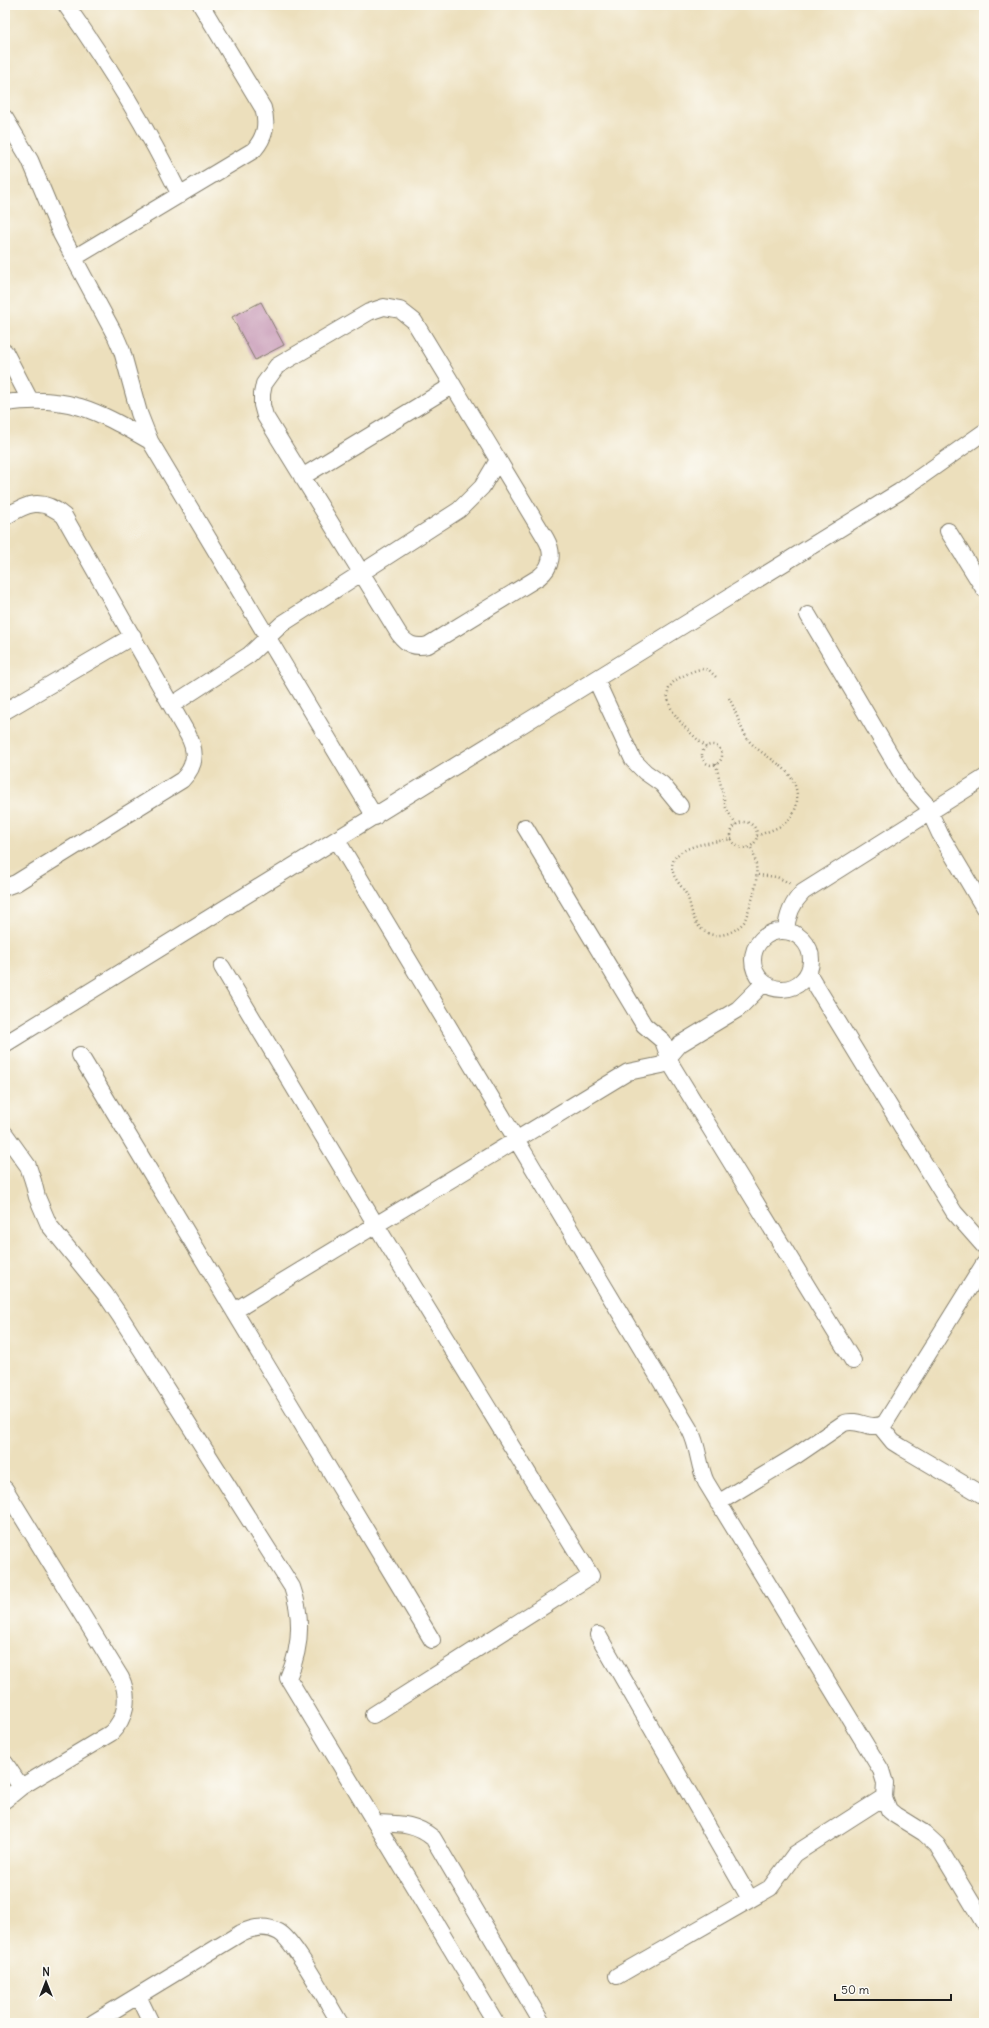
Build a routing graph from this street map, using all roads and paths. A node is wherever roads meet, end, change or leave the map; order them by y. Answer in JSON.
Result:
{"nodes":[{"id":1,"x":66,"y":5,"type":"edge"},
{"id":2,"x":201,"y":5,"type":"edge"},
{"id":3,"x":5,"y":118,"type":"edge"},
{"id":4,"x":180,"y":194,"type":"junction"},
{"id":5,"x":74,"y":258,"type":"junction"},
{"id":6,"x":5,"y":352,"type":"edge"},
{"id":7,"x":453,"y":385,"type":"junction"},
{"id":8,"x":30,"y":400,"type":"junction"},
{"id":9,"x":5,"y":403,"type":"edge"},
{"id":10,"x":984,"y":432,"type":"edge"},
{"id":11,"x":150,"y":441,"type":"junction"},
{"id":12,"x":498,"y":460,"type":"junction"},
{"id":13,"x":302,"y":477,"type":"junction"},
{"id":14,"x":5,"y":517,"type":"edge"},
{"id":15,"x":948,"y":531,"type":"dead end"},
{"id":16,"x":361,"y":573,"type":"junction"},
{"id":17,"x":984,"y":589,"type":"edge"},
{"id":18,"x":808,"y":615,"type":"dead end"},
{"id":19,"x":133,"y":636,"type":"junction"},
{"id":20,"x":267,"y":637,"type":"junction"},
{"id":21,"x":717,"y":678,"type":"dead end"},
{"id":22,"x":596,"y":680,"type":"junction"},
{"id":23,"x":729,"y":698,"type":"dead end"},
{"id":24,"x":172,"y":705,"type":"junction"},
{"id":25,"x":5,"y":711,"type":"edge"},
{"id":26,"x":706,"y":747,"type":"junction"},
{"id":27,"x":716,"y":764,"type":"junction"},
{"id":28,"x":984,"y":778,"type":"edge"},
{"id":29,"x":680,"y":806,"type":"dead end"},
{"id":30,"x":930,"y":811,"type":"junction"},
{"id":31,"x":375,"y":817,"type":"junction"},
{"id":32,"x":736,"y":825,"type":"junction"},
{"id":33,"x":525,"y":827,"type":"dead end"},
{"id":34,"x":757,"y":836,"type":"junction"},
{"id":35,"x":732,"y":839,"type":"junction"},
{"id":36,"x":337,"y":840,"type":"junction"},
{"id":37,"x":750,"y":846,"type":"junction"},
{"id":38,"x":758,"y":874,"type":"junction"},
{"id":39,"x":5,"y":887,"type":"edge"},
{"id":40,"x":803,"y":892,"type":"junction"},
{"id":41,"x":984,"y":908,"type":"edge"},
{"id":42,"x":786,"y":931,"type":"junction"},
{"id":43,"x":222,"y":967,"type":"dead end"},
{"id":44,"x":808,"y":973,"type":"junction"},
{"id":45,"x":764,"y":983,"type":"junction"},
{"id":46,"x":5,"y":1044,"type":"edge"},
{"id":47,"x":80,"y":1055,"type":"dead end"},
{"id":48,"x":668,"y":1058,"type":"junction"},
{"id":49,"x":5,"y":1134,"type":"edge"},
{"id":50,"x":516,"y":1138,"type":"junction"},
{"id":51,"x":376,"y":1225,"type":"junction"},
{"id":52,"x":984,"y":1246,"type":"edge"},
{"id":53,"x":984,"y":1264,"type":"edge"},
{"id":54,"x":979,"y":1286,"type":"edge"},
{"id":55,"x":234,"y":1311,"type":"junction"},
{"id":56,"x":853,"y":1361,"type":"dead end"},
{"id":57,"x":880,"y":1426,"type":"junction"},
{"id":58,"x":5,"y":1489,"type":"edge"},
{"id":59,"x":984,"y":1496,"type":"edge"},
{"id":60,"x":718,"y":1502,"type":"junction"},
{"id":61,"x":598,"y":1635,"type":"dead end"},
{"id":62,"x":432,"y":1640,"type":"dead end"},
{"id":63,"x":373,"y":1715,"type":"dead end"},
{"id":64,"x":5,"y":1763,"type":"edge"},
{"id":65,"x":21,"y":1787,"type":"junction"},
{"id":66,"x":884,"y":1797,"type":"junction"},
{"id":67,"x":5,"y":1800,"type":"edge"},
{"id":68,"x":376,"y":1823,"type":"junction"},
{"id":69,"x":750,"y":1899,"type":"junction"},
{"id":70,"x":984,"y":1923,"type":"edge"},
{"id":71,"x":618,"y":1976,"type":"dead end"},
{"id":72,"x":138,"y":1996,"type":"junction"},
{"id":73,"x":93,"y":2023,"type":"edge"},
{"id":74,"x":151,"y":2023,"type":"edge"},
{"id":75,"x":340,"y":2023,"type":"edge"},
{"id":76,"x":496,"y":2023,"type":"edge"},
{"id":77,"x":542,"y":2023,"type":"edge"}],
"edges":[{"from":1,"to":4,"type":"street"},
{"from":2,"to":4,"type":"street"},
{"from":3,"to":5,"type":"street"},
{"from":4,"to":5,"type":"street"},
{"from":5,"to":11,"type":"street"},
{"from":6,"to":8,"type":"street"},
{"from":7,"to":12,"type":"street"},
{"from":7,"to":13,"type":"street"},
{"from":7,"to":13,"type":"street"},
{"from":8,"to":9,"type":"street"},
{"from":8,"to":11,"type":"street"},
{"from":10,"to":22,"type":"street"},
{"from":11,"to":20,"type":"street"},
{"from":12,"to":16,"type":"street"},
{"from":12,"to":16,"type":"street"},
{"from":13,"to":16,"type":"street"},
{"from":14,"to":19,"type":"street"},
{"from":15,"to":17,"type":"street"},
{"from":16,"to":20,"type":"street"},
{"from":18,"to":30,"type":"street"},
{"from":19,"to":24,"type":"street"},
{"from":19,"to":25,"type":"street"},
{"from":20,"to":24,"type":"street"},
{"from":20,"to":31,"type":"street"},
{"from":21,"to":26,"type":"path"},
{"from":22,"to":29,"type":"street"},
{"from":22,"to":31,"type":"street"},
{"from":23,"to":34,"type":"path"},
{"from":24,"to":39,"type":"street"},
{"from":26,"to":27,"type":"path"},
{"from":26,"to":27,"type":"path"},
{"from":27,"to":32,"type":"path"},
{"from":28,"to":30,"type":"street"},
{"from":30,"to":40,"type":"street"},
{"from":30,"to":41,"type":"street"},
{"from":31,"to":36,"type":"street"},
{"from":32,"to":34,"type":"path"},
{"from":32,"to":35,"type":"path"},
{"from":33,"to":48,"type":"street"},
{"from":34,"to":37,"type":"path"},
{"from":35,"to":37,"type":"path"},
{"from":35,"to":38,"type":"path"},
{"from":36,"to":46,"type":"street"},
{"from":36,"to":50,"type":"street"},
{"from":37,"to":38,"type":"path"},
{"from":38,"to":40,"type":"path"},
{"from":40,"to":42,"type":"street"},
{"from":42,"to":44,"type":"street"},
{"from":42,"to":45,"type":"street"},
{"from":43,"to":51,"type":"street"},
{"from":44,"to":45,"type":"street"},
{"from":44,"to":52,"type":"street"},
{"from":45,"to":48,"type":"street"},
{"from":47,"to":55,"type":"street"},
{"from":48,"to":50,"type":"street"},
{"from":48,"to":56,"type":"street"},
{"from":49,"to":68,"type":"street"},
{"from":50,"to":51,"type":"street"},
{"from":50,"to":60,"type":"street"},
{"from":51,"to":55,"type":"street"},
{"from":51,"to":63,"type":"street"},
{"from":53,"to":54,"type":"street"},
{"from":54,"to":57,"type":"street"},
{"from":55,"to":62,"type":"street"},
{"from":57,"to":59,"type":"street"},
{"from":57,"to":60,"type":"street"},
{"from":58,"to":65,"type":"street"},
{"from":60,"to":66,"type":"street"},
{"from":61,"to":69,"type":"street"},
{"from":64,"to":65,"type":"street"},
{"from":65,"to":67,"type":"street"},
{"from":66,"to":69,"type":"street"},
{"from":66,"to":70,"type":"street"},
{"from":68,"to":76,"type":"street"},
{"from":68,"to":77,"type":"street"},
{"from":69,"to":71,"type":"street"},
{"from":72,"to":73,"type":"street"},
{"from":72,"to":74,"type":"street"},
{"from":72,"to":75,"type":"street"}]}
